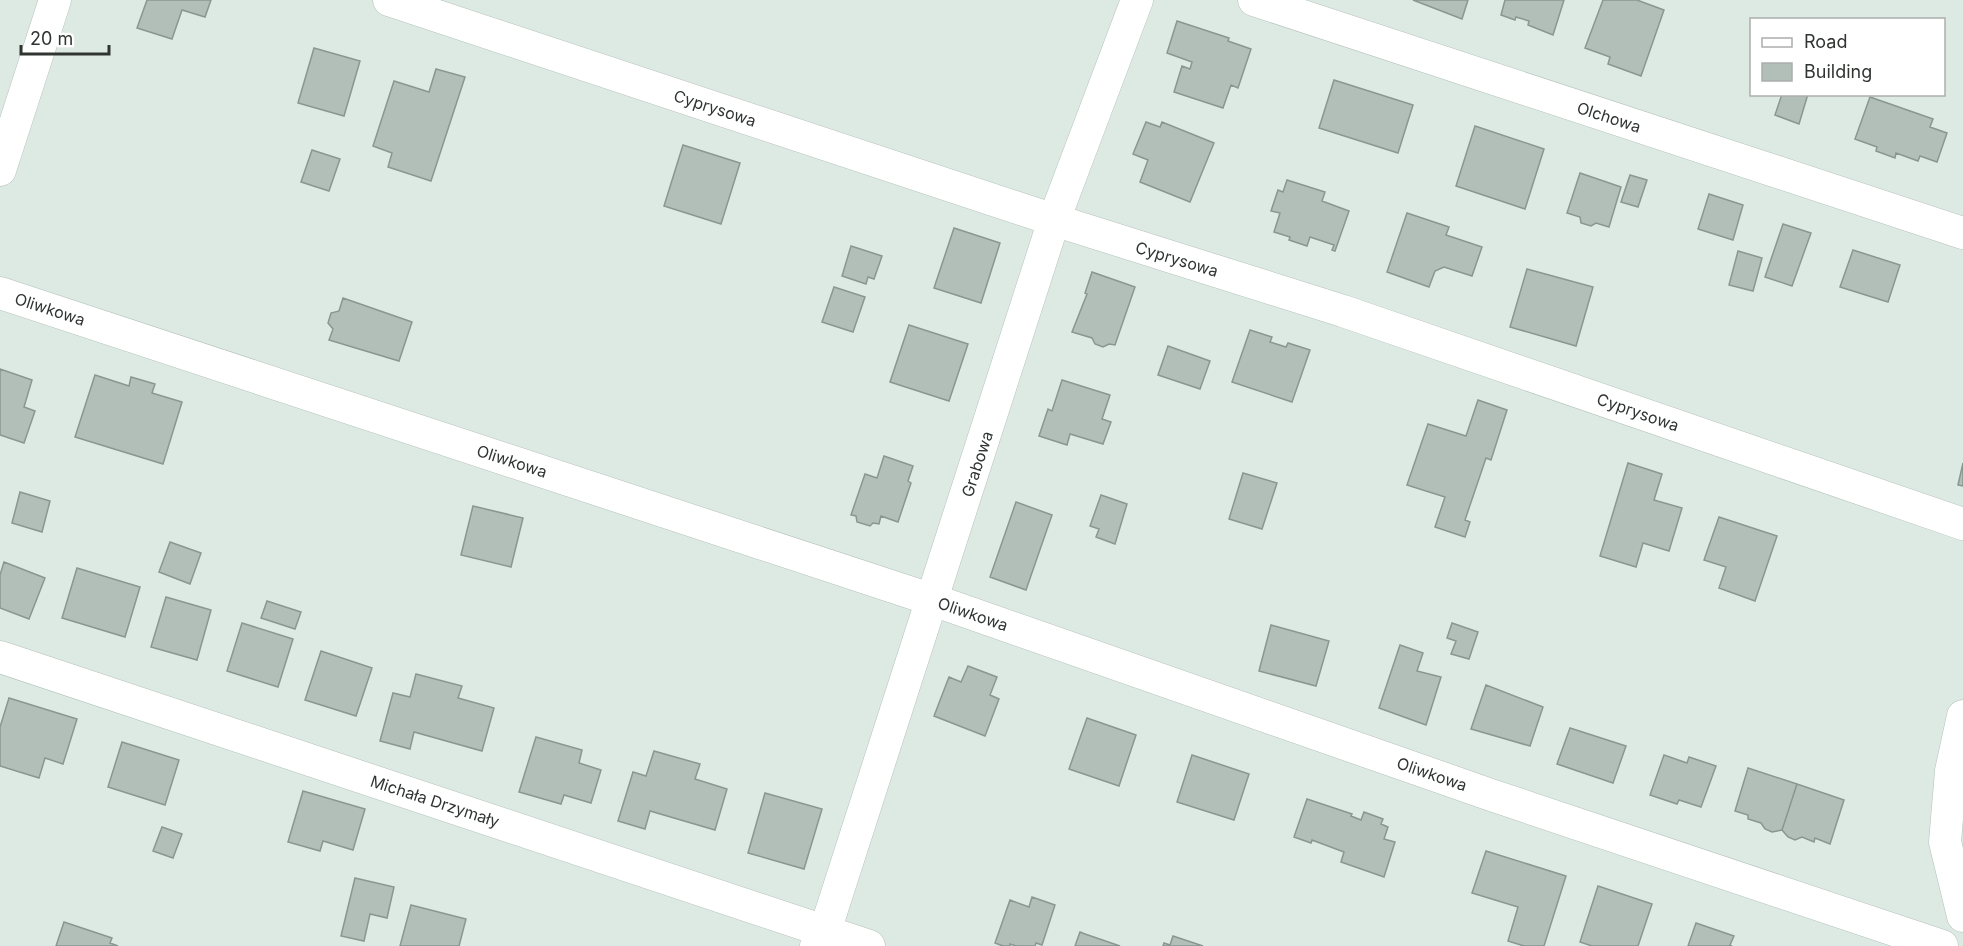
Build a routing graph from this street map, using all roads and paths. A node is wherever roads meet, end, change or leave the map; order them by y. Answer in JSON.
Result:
{"nodes":[{"id":1,"x":55,"y":0,"type":"edge"},
{"id":2,"x":389,"y":0,"type":"edge"},
{"id":3,"x":1137,"y":0,"type":"edge"},
{"id":4,"x":1254,"y":0,"type":"edge"},
{"id":5,"x":0,"y":170,"type":"edge"},
{"id":6,"x":1054,"y":220,"type":"junction"},
{"id":7,"x":1963,"y":233,"type":"edge"},
{"id":8,"x":0,"y":293,"type":"edge"},
{"id":9,"x":1963,"y":524,"type":"edge"},
{"id":10,"x":933,"y":600,"type":"junction"},
{"id":11,"x":0,"y":657,"type":"edge"},
{"id":12,"x":1963,"y":716,"type":"edge"},
{"id":13,"x":1963,"y":916,"type":"edge"},
{"id":14,"x":821,"y":939,"type":"edge"},
{"id":15,"x":869,"y":946,"type":"edge"},
{"id":16,"x":1942,"y":946,"type":"edge"}],
"edges":[{"from":1,"to":5,"type":"street"},
{"from":2,"to":6,"type":"street","name":"Cyprysowa"},
{"from":3,"to":6,"type":"street","name":"Grabowa"},
{"from":4,"to":7,"type":"street","name":"Olchowa"},
{"from":6,"to":9,"type":"street","name":"Cyprysowa"},
{"from":6,"to":10,"type":"street","name":"Grabowa"},
{"from":8,"to":10,"type":"street","name":"Oliwkowa"},
{"from":10,"to":14,"type":"street","name":"Grabowa"},
{"from":10,"to":16,"type":"street","name":"Oliwkowa"},
{"from":11,"to":14,"type":"street","name":"Michała Drzymały"},
{"from":12,"to":13,"type":"street"},
{"from":14,"to":15,"type":"street","name":"Michała Drzymały"}]}
